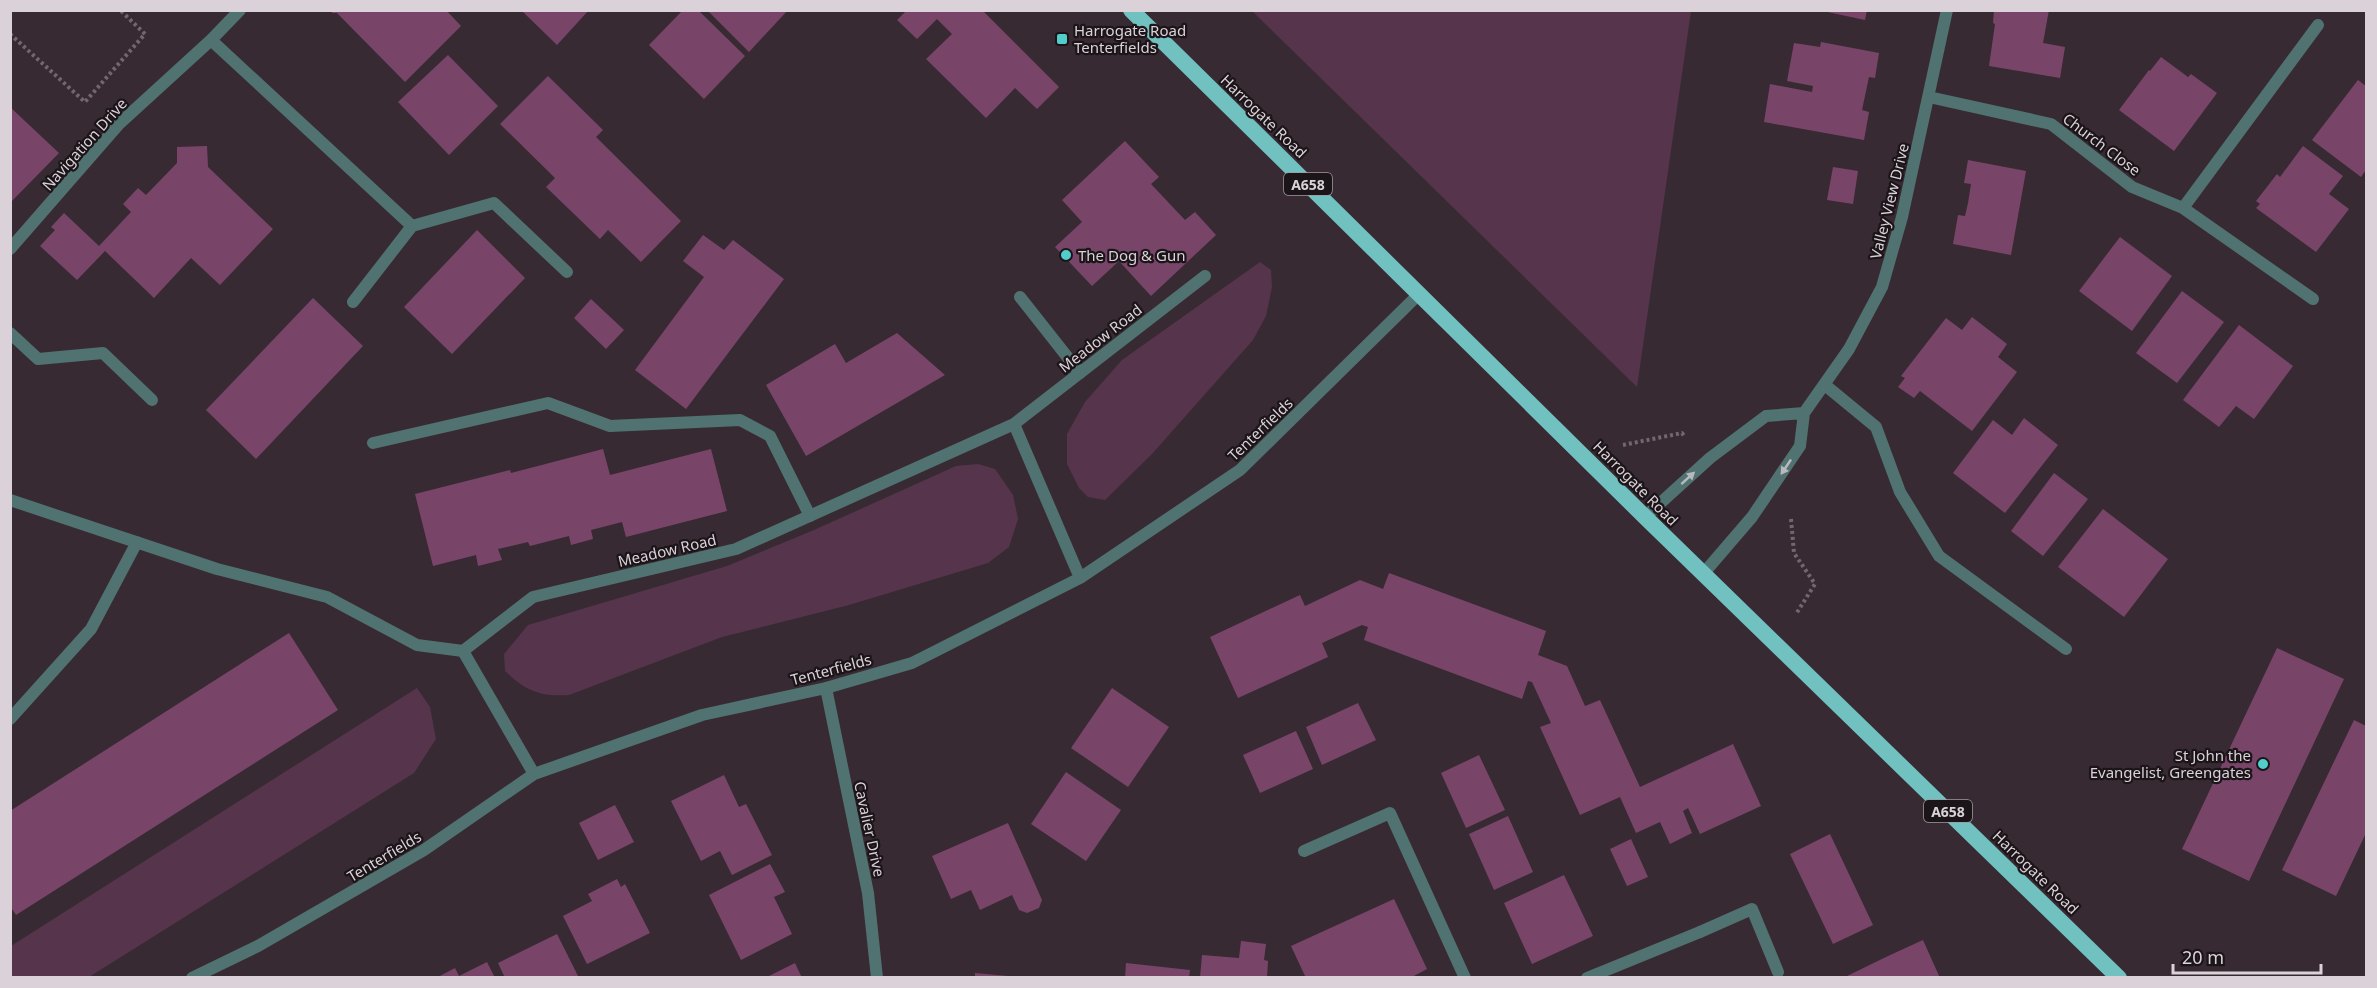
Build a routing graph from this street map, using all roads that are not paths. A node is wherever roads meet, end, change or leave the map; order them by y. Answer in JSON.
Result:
{"nodes":[{"id":1,"x":240,"y":10,"type":"edge"},
{"id":2,"x":1131,"y":10,"type":"edge"},
{"id":3,"x":1947,"y":10,"type":"edge"},
{"id":4,"x":2318,"y":25,"type":"dead end"},
{"id":5,"x":211,"y":40,"type":"junction"},
{"id":6,"x":1929,"y":97,"type":"junction"},
{"id":7,"x":2183,"y":208,"type":"junction"},
{"id":8,"x":412,"y":226,"type":"junction"},
{"id":9,"x":10,"y":249,"type":"edge"},
{"id":10,"x":567,"y":272,"type":"dead end"},
{"id":11,"x":1205,"y":276,"type":"dead end"},
{"id":12,"x":1420,"y":293,"type":"junction"},
{"id":13,"x":1020,"y":297,"type":"dead end"},
{"id":14,"x":2313,"y":299,"type":"dead end"},
{"id":15,"x":353,"y":302,"type":"dead end"},
{"id":16,"x":10,"y":333,"type":"edge"},
{"id":17,"x":1080,"y":373,"type":"junction"},
{"id":18,"x":1825,"y":385,"type":"junction"},
{"id":19,"x":152,"y":400,"type":"dead end"},
{"id":20,"x":1804,"y":413,"type":"junction"},
{"id":21,"x":1014,"y":424,"type":"junction"},
{"id":22,"x":373,"y":443,"type":"dead end"},
{"id":23,"x":10,"y":500,"type":"edge"},
{"id":24,"x":810,"y":516,"type":"junction"},
{"id":25,"x":1645,"y":517,"type":"junction"},
{"id":26,"x":137,"y":542,"type":"junction"},
{"id":27,"x":1703,"y":574,"type":"junction"},
{"id":28,"x":1080,"y":578,"type":"junction"},
{"id":29,"x":2066,"y":649,"type":"dead end"},
{"id":30,"x":463,"y":651,"type":"junction"},
{"id":31,"x":826,"y":688,"type":"junction"},
{"id":32,"x":10,"y":719,"type":"edge"},
{"id":33,"x":534,"y":774,"type":"junction"},
{"id":34,"x":1304,"y":851,"type":"dead end"},
{"id":35,"x":1778,"y":972,"type":"dead end"},
{"id":36,"x":192,"y":978,"type":"edge"},
{"id":37,"x":877,"y":978,"type":"edge"},
{"id":38,"x":1465,"y":978,"type":"edge"},
{"id":39,"x":1587,"y":978,"type":"edge"},
{"id":40,"x":2119,"y":978,"type":"edge"}],
"edges":[{"from":1,"to":5,"type":"street","name":"Navigation Drive"},
{"from":2,"to":12,"type":"highway","name":"Harrogate Road","number":"A658"},
{"from":3,"to":6,"type":"street","name":"Valley View Drive"},
{"from":4,"to":7,"type":"street"},
{"from":5,"to":8,"type":"street"},
{"from":5,"to":9,"type":"street","name":"Navigation Drive"},
{"from":6,"to":7,"type":"street","name":"Church Close"},
{"from":6,"to":18,"type":"street","name":"Valley View Drive"},
{"from":7,"to":14,"type":"street","name":"Church Close"},
{"from":8,"to":10,"type":"street"},
{"from":8,"to":15,"type":"street"},
{"from":11,"to":17,"type":"street","name":"Meadow Road"},
{"from":12,"to":25,"type":"highway","name":"Harrogate Road","number":"A658"},
{"from":12,"to":28,"type":"street","name":"Tenterfields"},
{"from":13,"to":17,"type":"street"},
{"from":16,"to":19,"type":"street"},
{"from":17,"to":21,"type":"street","name":"Meadow Road"},
{"from":18,"to":20,"type":"street","name":"Valley View Drive"},
{"from":18,"to":29,"type":"street"},
{"from":25,"to":20,"type":"street","one_way":true},
{"from":20,"to":27,"type":"street","name":"Valley View Drive","one_way":true},
{"from":21,"to":24,"type":"street","name":"Meadow Road"},
{"from":21,"to":28,"type":"street"},
{"from":22,"to":24,"type":"street"},
{"from":23,"to":26,"type":"street"},
{"from":24,"to":30,"type":"street","name":"Meadow Road"},
{"from":25,"to":27,"type":"highway","name":"Harrogate Road","number":"A658"},
{"from":26,"to":30,"type":"street"},
{"from":26,"to":32,"type":"street"},
{"from":27,"to":40,"type":"highway","name":"Harrogate Road","number":"A658"},
{"from":28,"to":31,"type":"street","name":"Tenterfields"},
{"from":30,"to":33,"type":"street"},
{"from":31,"to":33,"type":"street","name":"Tenterfields"},
{"from":31,"to":37,"type":"street","name":"Cavalier Drive"},
{"from":33,"to":36,"type":"street","name":"Tenterfields"},
{"from":34,"to":38,"type":"street"},
{"from":35,"to":39,"type":"street"}]}
